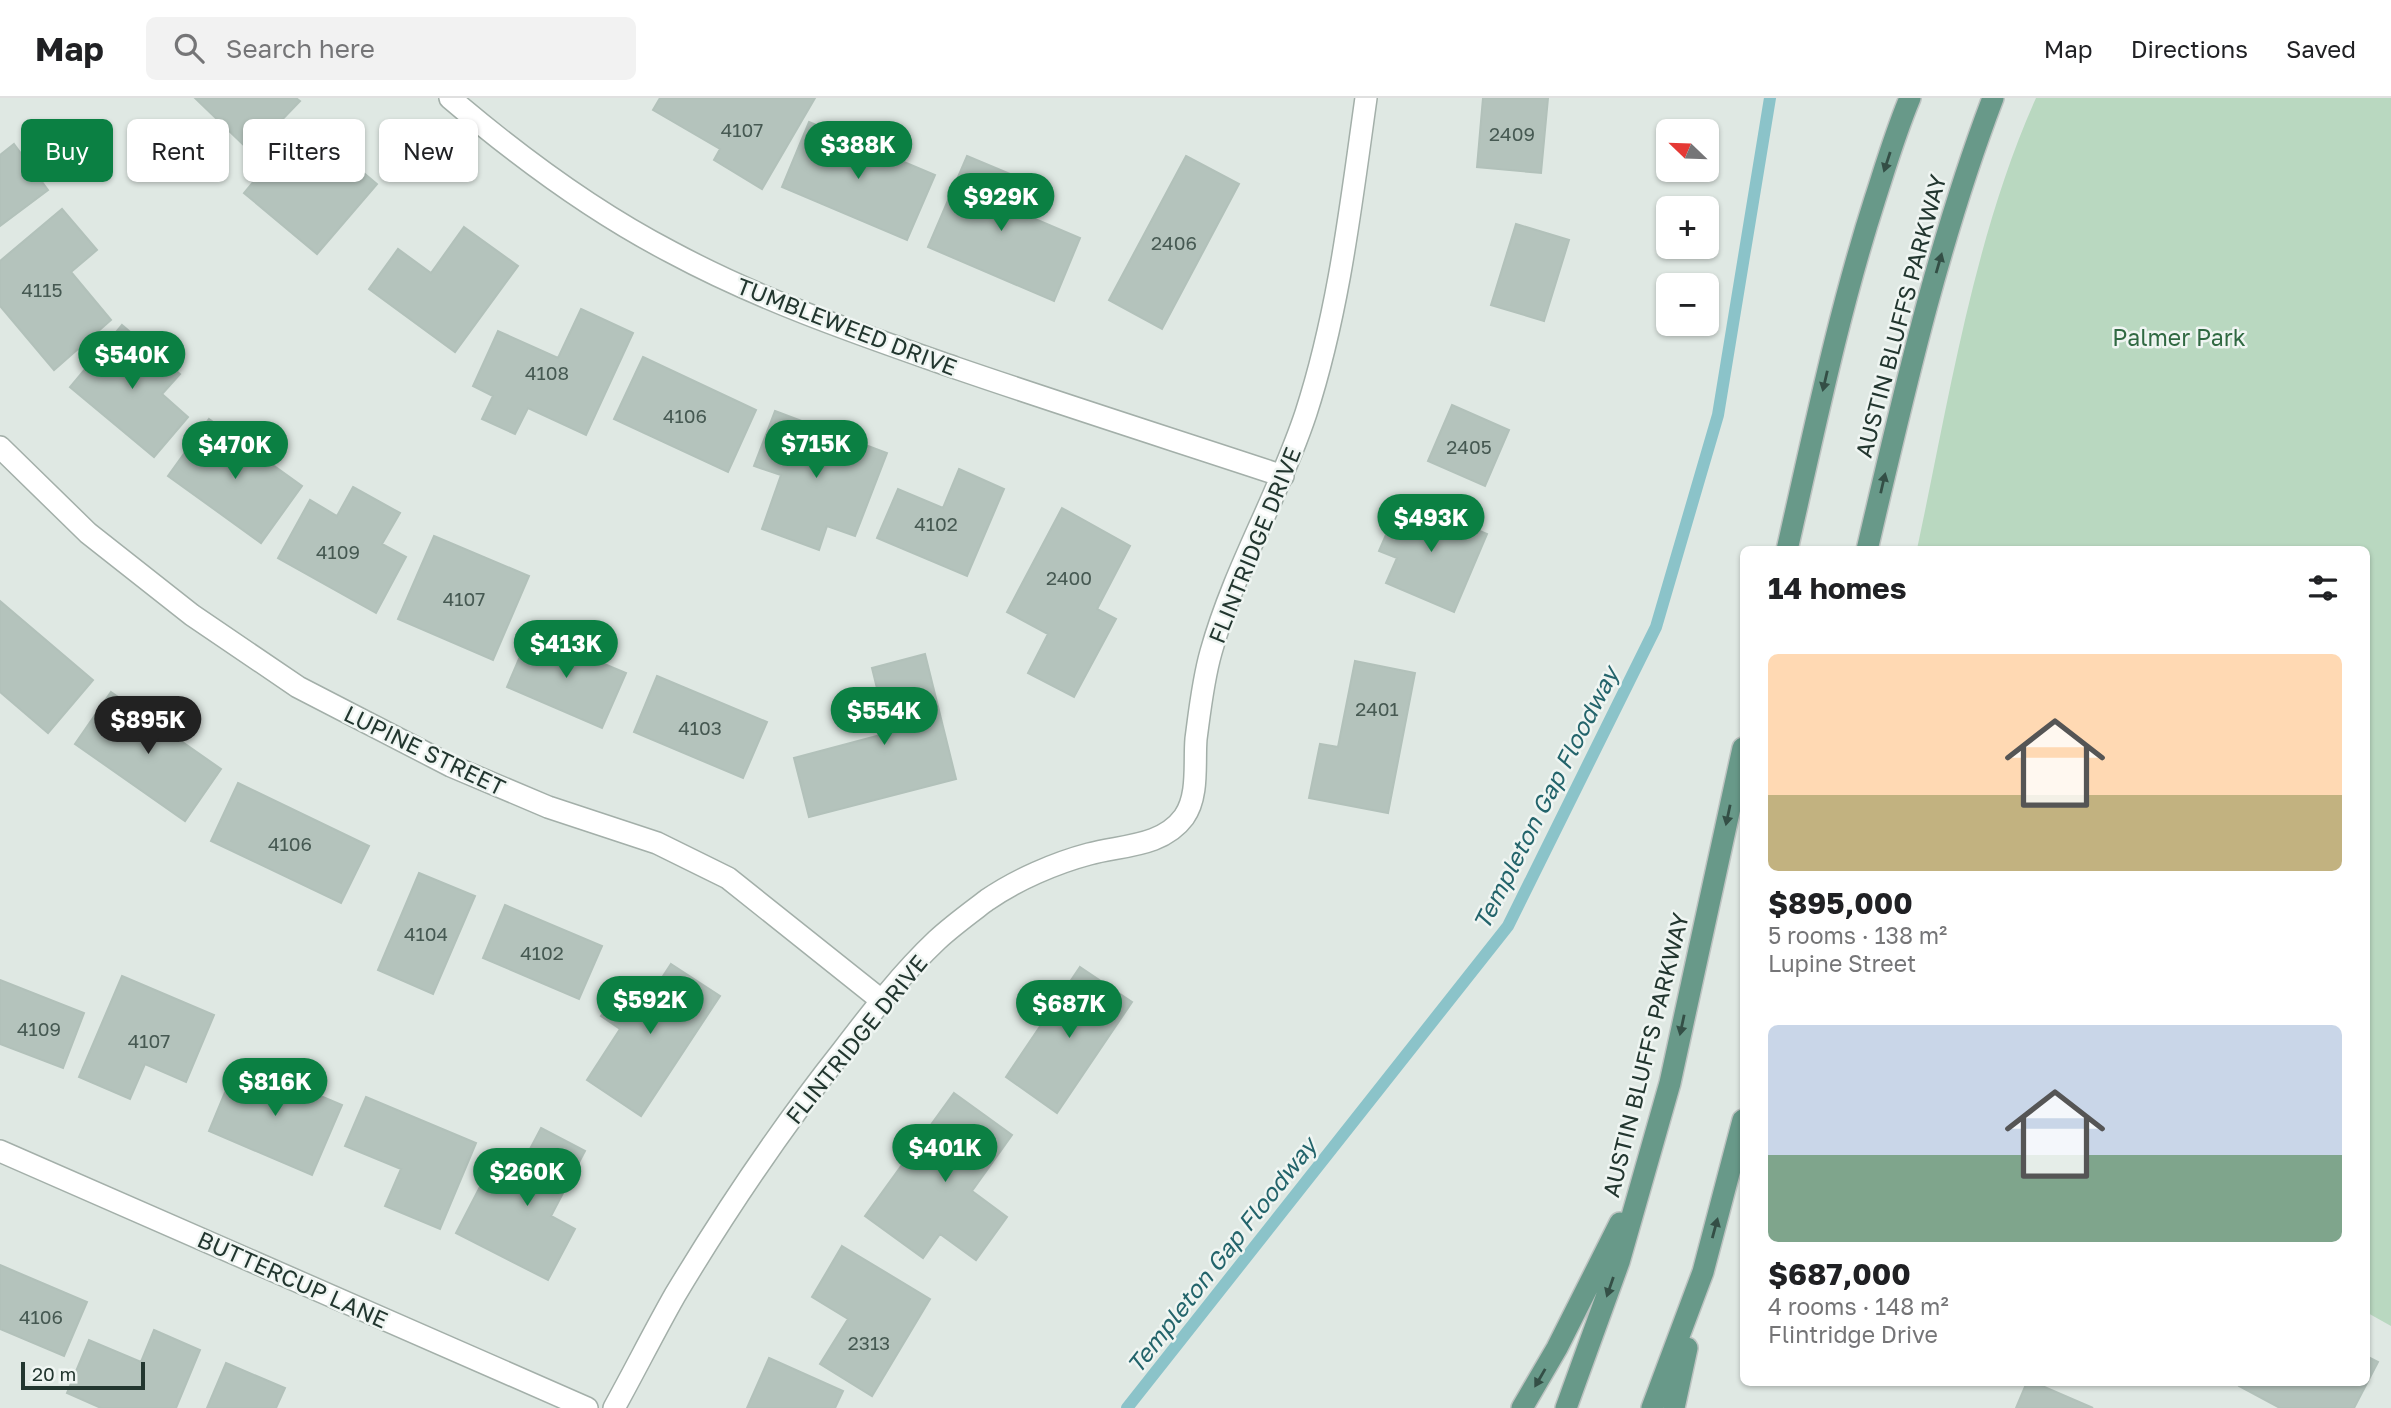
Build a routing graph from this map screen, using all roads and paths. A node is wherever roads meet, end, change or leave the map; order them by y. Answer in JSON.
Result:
{"nodes":[{"id":1,"x":450,"y":98,"type":"edge"},
{"id":2,"x":1366,"y":98,"type":"edge"},
{"id":3,"x":1910,"y":98,"type":"edge"},
{"id":4,"x":1993,"y":98,"type":"edge"},
{"id":5,"x":0,"y":447,"type":"edge"},
{"id":6,"x":1283,"y":476,"type":"junction"},
{"id":7,"x":1788,"y":546,"type":"edge"},
{"id":8,"x":1868,"y":546,"type":"edge"},
{"id":9,"x":1740,"y":762,"type":"edge"},
{"id":10,"x":881,"y":1000,"type":"junction"},
{"id":11,"x":1740,"y":1131,"type":"edge"},
{"id":12,"x":0,"y":1150,"type":"edge"},
{"id":13,"x":1644,"y":1175,"type":"junction"},
{"id":14,"x":1703,"y":1272,"type":"junction"},
{"id":15,"x":587,"y":1408,"type":"edge"},
{"id":16,"x":614,"y":1408,"type":"edge"},
{"id":17,"x":1522,"y":1408,"type":"edge"},
{"id":18,"x":1566,"y":1408,"type":"edge"},
{"id":19,"x":1652,"y":1408,"type":"edge"},
{"id":20,"x":1674,"y":1408,"type":"edge"}],
"edges":[{"from":1,"to":6,"type":"street","name":"TUMBLEWEED DRIVE"},
{"from":2,"to":6,"type":"street","name":"FLINTRIDGE DRIVE"},
{"from":3,"to":7,"type":"main road","one_way":true},
{"from":8,"to":4,"type":"main road","name":"AUSTIN BLUFFS PARKWAY","one_way":true},
{"from":5,"to":10,"type":"street","name":"LUPINE STREET"},
{"from":6,"to":10,"type":"street","name":"FLINTRIDGE DRIVE"},
{"from":9,"to":13,"type":"main road","name":"AUSTIN BLUFFS PARKWAY","one_way":true},
{"from":10,"to":16,"type":"street","name":"FLINTRIDGE DRIVE"},
{"from":14,"to":11,"type":"main road","one_way":true},
{"from":12,"to":15,"type":"street","name":"BUTTERCUP LANE"},
{"from":13,"to":17,"type":"main road","one_way":true},
{"from":13,"to":18,"type":"main road","name":"AUSTIN BLUFFS PARKWAY","one_way":true},
{"from":14,"to":19,"type":"main road"},
{"from":14,"to":20,"type":"main road"}]}
